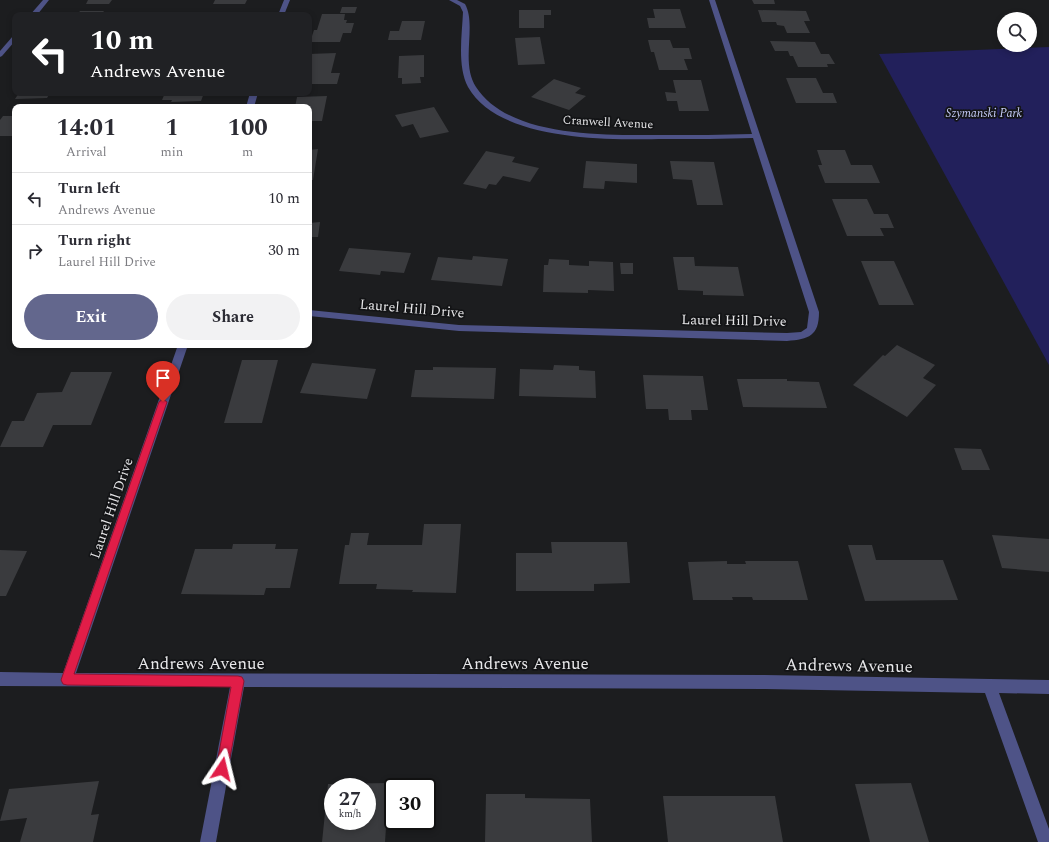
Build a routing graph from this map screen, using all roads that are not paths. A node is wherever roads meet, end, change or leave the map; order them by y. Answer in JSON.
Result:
{"nodes":[{"id":1,"x":46,"y":0,"type":"edge"},
{"id":2,"x":287,"y":0,"type":"edge"},
{"id":3,"x":452,"y":0,"type":"edge"},
{"id":4,"x":712,"y":0,"type":"edge"},
{"id":5,"x":36,"y":12,"type":"edge"},
{"id":6,"x":282,"y":12,"type":"edge"},
{"id":7,"x":12,"y":41,"type":"edge"},
{"id":8,"x":0,"y":55,"type":"edge"},
{"id":9,"x":756,"y":136,"type":"junction"},
{"id":10,"x":312,"y":313,"type":"edge"},
{"id":11,"x":182,"y":348,"type":"edge"},
{"id":12,"x":0,"y":679,"type":"edge"},
{"id":13,"x":67,"y":680,"type":"junction"},
{"id":14,"x":238,"y":681,"type":"junction"},
{"id":15,"x":990,"y":686,"type":"junction"},
{"id":16,"x":1049,"y":687,"type":"edge"},
{"id":17,"x":208,"y":842,"type":"edge"},
{"id":18,"x":1046,"y":842,"type":"edge"}],
"edges":[{"from":1,"to":5,"type":"street"},
{"from":2,"to":6,"type":"street"},
{"from":3,"to":9,"type":"street","name":"Cranwell Avenue"},
{"from":4,"to":9,"type":"street","name":"Laurel Hill Drive"},
{"from":7,"to":8,"type":"street"},
{"from":9,"to":10,"type":"street","name":"Laurel Hill Drive"},
{"from":11,"to":13,"type":"street","name":"Laurel Hill Drive"},
{"from":12,"to":13,"type":"street","name":"Andrews Avenue"},
{"from":13,"to":14,"type":"street","name":"Andrews Avenue"},
{"from":14,"to":15,"type":"street","name":"Andrews Avenue"},
{"from":14,"to":17,"type":"street"},
{"from":15,"to":16,"type":"street","name":"Andrews Avenue"},
{"from":15,"to":18,"type":"street"}]}
